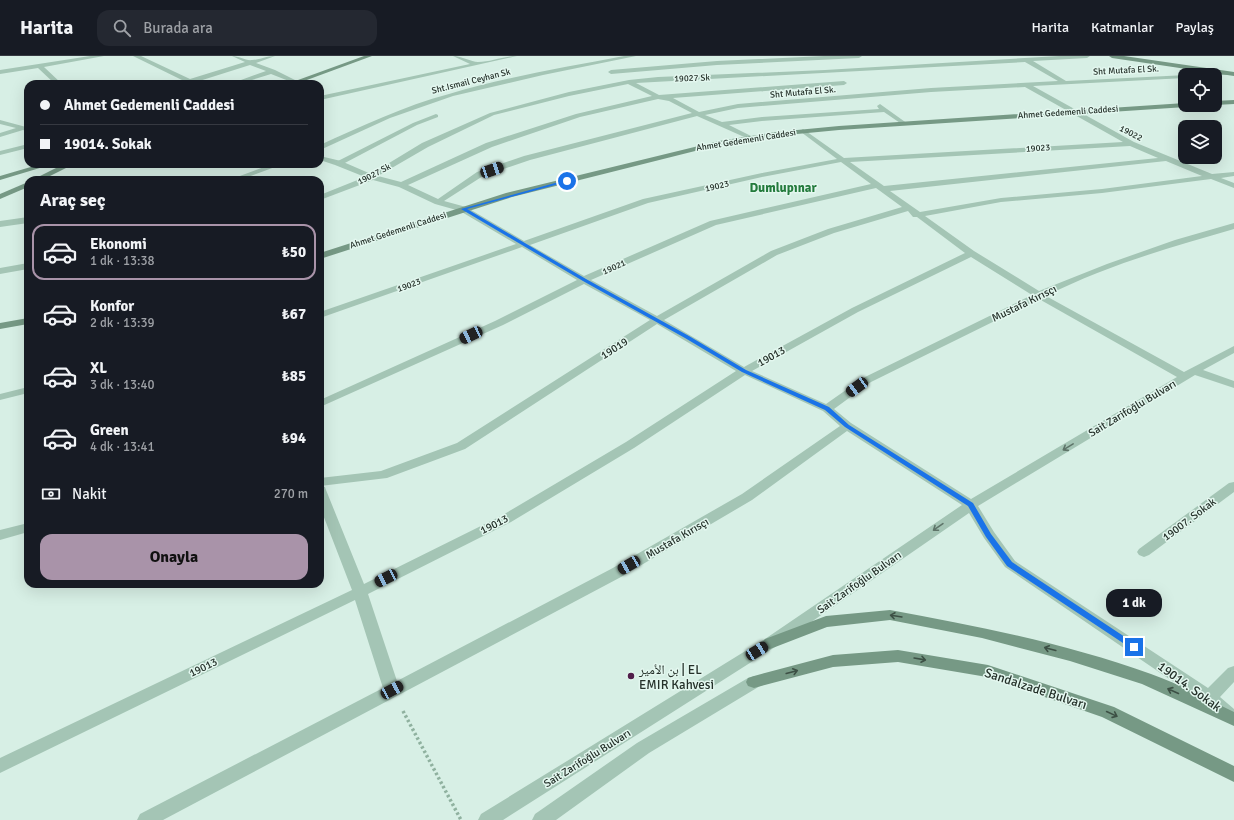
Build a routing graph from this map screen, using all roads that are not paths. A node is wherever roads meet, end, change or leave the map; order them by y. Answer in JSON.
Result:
{"nodes":[{"id":1,"x":101,"y":56,"type":"edge"},
{"id":2,"x":136,"y":56,"type":"edge"},
{"id":3,"x":236,"y":56,"type":"edge"},
{"id":4,"x":272,"y":56,"type":"edge"},
{"id":5,"x":369,"y":56,"type":"edge"},
{"id":6,"x":456,"y":56,"type":"edge"},
{"id":7,"x":514,"y":56,"type":"edge"},
{"id":8,"x":633,"y":56,"type":"edge"},
{"id":9,"x":858,"y":56,"type":"edge"},
{"id":10,"x":1020,"y":56,"type":"edge"},
{"id":11,"x":1087,"y":56,"type":"edge"},
{"id":12,"x":1112,"y":56,"type":"edge"},
{"id":13,"x":586,"y":58,"type":"dead end"},
{"id":14,"x":807,"y":58,"type":"edge"},
{"id":15,"x":1026,"y":60,"type":"junction"},
{"id":16,"x":249,"y":62,"type":"junction"},
{"id":17,"x":596,"y":62,"type":"junction"},
{"id":18,"x":476,"y":64,"type":"junction"},
{"id":19,"x":40,"y":66,"type":"junction"},
{"id":20,"x":273,"y":71,"type":"junction"},
{"id":21,"x":0,"y":72,"type":"edge"},
{"id":22,"x":611,"y":72,"type":"junction"},
{"id":23,"x":825,"y":72,"type":"junction"},
{"id":24,"x":1222,"y":74,"type":"edge"},
{"id":25,"x":1232,"y":74,"type":"edge"},
{"id":26,"x":1178,"y":76,"type":"edge"},
{"id":27,"x":54,"y":80,"type":"edge"},
{"id":28,"x":187,"y":80,"type":"edge"},
{"id":29,"x":197,"y":80,"type":"edge"},
{"id":30,"x":245,"y":80,"type":"edge"},
{"id":31,"x":288,"y":80,"type":"edge"},
{"id":32,"x":301,"y":80,"type":"edge"},
{"id":33,"x":629,"y":82,"type":"junction"},
{"id":34,"x":1064,"y":82,"type":"junction"},
{"id":35,"x":844,"y":84,"type":"junction"},
{"id":36,"x":1025,"y":84,"type":"junction"},
{"id":37,"x":658,"y":96,"type":"junction"},
{"id":38,"x":864,"y":96,"type":"junction"},
{"id":39,"x":324,"y":97,"type":"edge"},
{"id":40,"x":1234,"y":102,"type":"edge"},
{"id":41,"x":1222,"y":103,"type":"edge"},
{"id":42,"x":1178,"y":105,"type":"edge"},
{"id":43,"x":886,"y":110,"type":"junction"},
{"id":44,"x":1073,"y":111,"type":"junction"},
{"id":45,"x":698,"y":114,"type":"junction"},
{"id":46,"x":436,"y":116,"type":"dead end"},
{"id":47,"x":0,"y":122,"type":"edge"},
{"id":48,"x":723,"y":124,"type":"junction"},
{"id":49,"x":905,"y":124,"type":"junction"},
{"id":50,"x":24,"y":127,"type":"edge"},
{"id":51,"x":24,"y":129,"type":"edge"},
{"id":52,"x":803,"y":131,"type":"junction"},
{"id":53,"x":0,"y":135,"type":"edge"},
{"id":54,"x":751,"y":138,"type":"junction"},
{"id":55,"x":1131,"y":144,"type":"junction"},
{"id":56,"x":324,"y":146,"type":"edge"},
{"id":57,"x":24,"y":147,"type":"edge"},
{"id":58,"x":0,"y":153,"type":"edge"},
{"id":59,"x":324,"y":159,"type":"edge"},
{"id":60,"x":1166,"y":159,"type":"junction"},
{"id":61,"x":842,"y":160,"type":"junction"},
{"id":62,"x":338,"y":163,"type":"junction"},
{"id":63,"x":35,"y":168,"type":"edge"},
{"id":64,"x":62,"y":168,"type":"edge"},
{"id":65,"x":268,"y":168,"type":"edge"},
{"id":66,"x":1234,"y":174,"type":"edge"},
{"id":67,"x":44,"y":176,"type":"edge"},
{"id":68,"x":244,"y":176,"type":"edge"},
{"id":69,"x":372,"y":177,"type":"junction"},
{"id":70,"x":1211,"y":177,"type":"junction"},
{"id":71,"x":0,"y":178,"type":"edge"},
{"id":72,"x":402,"y":185,"type":"junction"},
{"id":73,"x":24,"y":186,"type":"edge"},
{"id":74,"x":1234,"y":186,"type":"edge"},
{"id":75,"x":880,"y":187,"type":"junction"},
{"id":76,"x":324,"y":196,"type":"edge"},
{"id":77,"x":0,"y":197,"type":"edge"},
{"id":78,"x":438,"y":202,"type":"junction"},
{"id":79,"x":463,"y":209,"type":"junction"},
{"id":80,"x":912,"y":212,"type":"junction"},
{"id":81,"x":24,"y":221,"type":"edge"},
{"id":82,"x":0,"y":224,"type":"edge"},
{"id":83,"x":1234,"y":226,"type":"edge"},
{"id":84,"x":523,"y":243,"type":"junction"},
{"id":85,"x":971,"y":253,"type":"junction"},
{"id":86,"x":324,"y":255,"type":"edge"},
{"id":87,"x":24,"y":267,"type":"edge"},
{"id":88,"x":0,"y":271,"type":"edge"},
{"id":89,"x":584,"y":280,"type":"junction"},
{"id":90,"x":1040,"y":296,"type":"junction"},
{"id":91,"x":324,"y":314,"type":"edge"},
{"id":92,"x":657,"y":320,"type":"junction"},
{"id":93,"x":24,"y":322,"type":"edge"},
{"id":94,"x":0,"y":326,"type":"edge"},
{"id":95,"x":1234,"y":349,"type":"edge"},
{"id":96,"x":744,"y":371,"type":"junction"},
{"id":97,"x":1189,"y":374,"type":"junction"},
{"id":98,"x":1234,"y":385,"type":"edge"},
{"id":99,"x":24,"y":391,"type":"edge"},
{"id":100,"x":0,"y":397,"type":"edge"},
{"id":101,"x":324,"y":402,"type":"edge"},
{"id":102,"x":827,"y":409,"type":"junction"},
{"id":103,"x":847,"y":426,"type":"junction"},
{"id":104,"x":324,"y":482,"type":"edge"},
{"id":105,"x":1234,"y":486,"type":"edge"},
{"id":106,"x":324,"y":500,"type":"edge"},
{"id":107,"x":971,"y":505,"type":"junction"},
{"id":108,"x":24,"y":528,"type":"edge"},
{"id":109,"x":0,"y":535,"type":"edge"},
{"id":110,"x":1144,"y":552,"type":"dead end"},
{"id":111,"x":360,"y":592,"type":"junction"},
{"id":112,"x":770,"y":643,"type":"junction"},
{"id":113,"x":1234,"y":672,"type":"edge"},
{"id":114,"x":754,"y":682,"type":"joint"},
{"id":115,"x":392,"y":690,"type":"junction"},
{"id":116,"x":1209,"y":697,"type":"junction"},
{"id":117,"x":1232,"y":717,"type":"edge"},
{"id":118,"x":0,"y":766,"type":"edge"},
{"id":119,"x":1234,"y":774,"type":"edge"},
{"id":120,"x":146,"y":820,"type":"edge"},
{"id":121,"x":487,"y":820,"type":"edge"},
{"id":122,"x":541,"y":820,"type":"edge"}],
"edges":[{"from":1,"to":19,"type":"street"},
{"from":2,"to":28,"type":"street"},
{"from":3,"to":16,"type":"street"},
{"from":4,"to":16,"type":"street"},
{"from":5,"to":32,"type":"street"},
{"from":6,"to":18,"type":"street"},
{"from":7,"to":18,"type":"street"},
{"from":8,"to":17,"type":"street","name":"Sht.Ismail Ceyhan Sk"},
{"from":9,"to":14,"type":"street"},
{"from":10,"to":15,"type":"street"},
{"from":11,"to":15,"type":"street","name":"19027 Sk"},
{"from":12,"to":25,"type":"street"},
{"from":13,"to":17,"type":"street"},
{"from":14,"to":22,"type":"street"},
{"from":14,"to":23,"type":"street"},
{"from":15,"to":23,"type":"street","name":"19027 Sk"},
{"from":15,"to":34,"type":"street"},
{"from":16,"to":20,"type":"street"},
{"from":16,"to":29,"type":"street"},
{"from":17,"to":22,"type":"street"},
{"from":17,"to":56,"type":"street","name":"Sht.Ismail Ceyhan Sk"},
{"from":18,"to":39,"type":"street"},
{"from":19,"to":21,"type":"street"},
{"from":19,"to":27,"type":"street"},
{"from":20,"to":30,"type":"street"},
{"from":20,"to":31,"type":"street"},
{"from":22,"to":33,"type":"street"},
{"from":23,"to":33,"type":"street","name":"19027 Sk"},
{"from":23,"to":35,"type":"street"},
{"from":24,"to":25,"type":"street"},
{"from":26,"to":34,"type":"street","name":"Sht Mutafa El Sk."},
{"from":33,"to":37,"type":"street"},
{"from":33,"to":69,"type":"street","name":"19027 Sk"},
{"from":34,"to":36,"type":"street","name":"Sht Mutafa El Sk."},
{"from":35,"to":37,"type":"street"},
{"from":35,"to":38,"type":"street"},
{"from":36,"to":38,"type":"street","name":"Sht Mutafa El Sk."},
{"from":36,"to":44,"type":"street","name":"19022"},
{"from":37,"to":45,"type":"street"},
{"from":37,"to":72,"type":"street"},
{"from":38,"to":43,"type":"street"},
{"from":38,"to":45,"type":"street","name":"Sht Mutafa El Sk."},
{"from":40,"to":41,"type":"street"},
{"from":42,"to":44,"type":"street","name":"Ahmet Gedemenli Caddesi"},
{"from":43,"to":48,"type":"street"},
{"from":43,"to":49,"type":"street"},
{"from":44,"to":49,"type":"street","name":"Ahmet Gedemenli Caddesi"},
{"from":44,"to":55,"type":"street","name":"19022"},
{"from":45,"to":48,"type":"street"},
{"from":45,"to":78,"type":"street","name":"Sht Mutafa El Sk."},
{"from":46,"to":62,"type":"street"},
{"from":47,"to":50,"type":"street"},
{"from":48,"to":54,"type":"street"},
{"from":49,"to":52,"type":"street","name":"Ahmet Gedemenli Caddesi"},
{"from":51,"to":53,"type":"street"},
{"from":52,"to":54,"type":"street","name":"Ahmet Gedemenli Caddesi"},
{"from":52,"to":61,"type":"street"},
{"from":54,"to":79,"type":"street","name":"Ahmet Gedemenli Caddesi"},
{"from":55,"to":60,"type":"street","name":"19022"},
{"from":55,"to":61,"type":"street","name":"19023"},
{"from":57,"to":58,"type":"street"},
{"from":59,"to":62,"type":"street"},
{"from":60,"to":70,"type":"street","name":"19022"},
{"from":60,"to":75,"type":"street","name":"19021"},
{"from":61,"to":75,"type":"street"},
{"from":61,"to":84,"type":"street","name":"19023"},
{"from":62,"to":69,"type":"street"},
{"from":63,"to":71,"type":"street"},
{"from":64,"to":67,"type":"street"},
{"from":65,"to":68,"type":"street"},
{"from":66,"to":70,"type":"street","name":"19019"},
{"from":69,"to":72,"type":"street"},
{"from":69,"to":76,"type":"street","name":"19027 Sk"},
{"from":70,"to":74,"type":"street","name":"19022"},
{"from":70,"to":80,"type":"street","name":"19019"},
{"from":72,"to":78,"type":"street"},
{"from":73,"to":77,"type":"street"},
{"from":75,"to":80,"type":"street"},
{"from":75,"to":89,"type":"street","name":"19021"},
{"from":78,"to":79,"type":"street"},
{"from":79,"to":84,"type":"street"},
{"from":79,"to":86,"type":"street","name":"Ahmet Gedemenli Caddesi"},
{"from":80,"to":85,"type":"street"},
{"from":80,"to":92,"type":"street","name":"19019"},
{"from":81,"to":82,"type":"street"},
{"from":83,"to":90,"type":"street","name":"Mustafa Kırısçı"},
{"from":84,"to":89,"type":"street"},
{"from":84,"to":91,"type":"street","name":"19023"},
{"from":85,"to":90,"type":"street"},
{"from":85,"to":96,"type":"street","name":"19013"},
{"from":87,"to":88,"type":"street"},
{"from":89,"to":92,"type":"street"},
{"from":89,"to":101,"type":"street","name":"19021"},
{"from":90,"to":97,"type":"street"},
{"from":90,"to":102,"type":"street","name":"Mustafa Kırısçı"},
{"from":92,"to":96,"type":"street"},
{"from":92,"to":104,"type":"street","name":"19019"},
{"from":93,"to":94,"type":"street"},
{"from":95,"to":97,"type":"street","name":"Sait Zarifoğlu Bulvarı"},
{"from":96,"to":102,"type":"street"},
{"from":96,"to":111,"type":"street","name":"19013"},
{"from":97,"to":98,"type":"street"},
{"from":97,"to":107,"type":"street","name":"Sait Zarifoğlu Bulvarı","one_way":true},
{"from":99,"to":100,"type":"street"},
{"from":102,"to":103,"type":"street"},
{"from":103,"to":107,"type":"street"},
{"from":103,"to":115,"type":"street","name":"Mustafa Kırısçı"},
{"from":105,"to":110,"type":"street","name":"19007. Sokak"},
{"from":106,"to":111,"type":"street"},
{"from":107,"to":112,"type":"street","name":"Sait Zarifoğlu Bulvarı","one_way":true},
{"from":107,"to":116,"type":"street","name":"19014. Sokak"},
{"from":108,"to":109,"type":"street"},
{"from":111,"to":115,"type":"street"},
{"from":111,"to":118,"type":"street","name":"19013"},
{"from":117,"to":112,"type":"street","one_way":true},
{"from":112,"to":121,"type":"street","name":"Sait Zarifoğlu Bulvarı"},
{"from":113,"to":116,"type":"street"},
{"from":114,"to":119,"type":"street","name":"Sandalzade Bulvarı","one_way":true},
{"from":114,"to":122,"type":"street","name":"Sait Zarifoğlu Bulvarı"},
{"from":115,"to":120,"type":"street","name":"Mustafa Kırısçı"},
{"from":116,"to":117,"type":"street","name":"19014. Sokak"}]}
